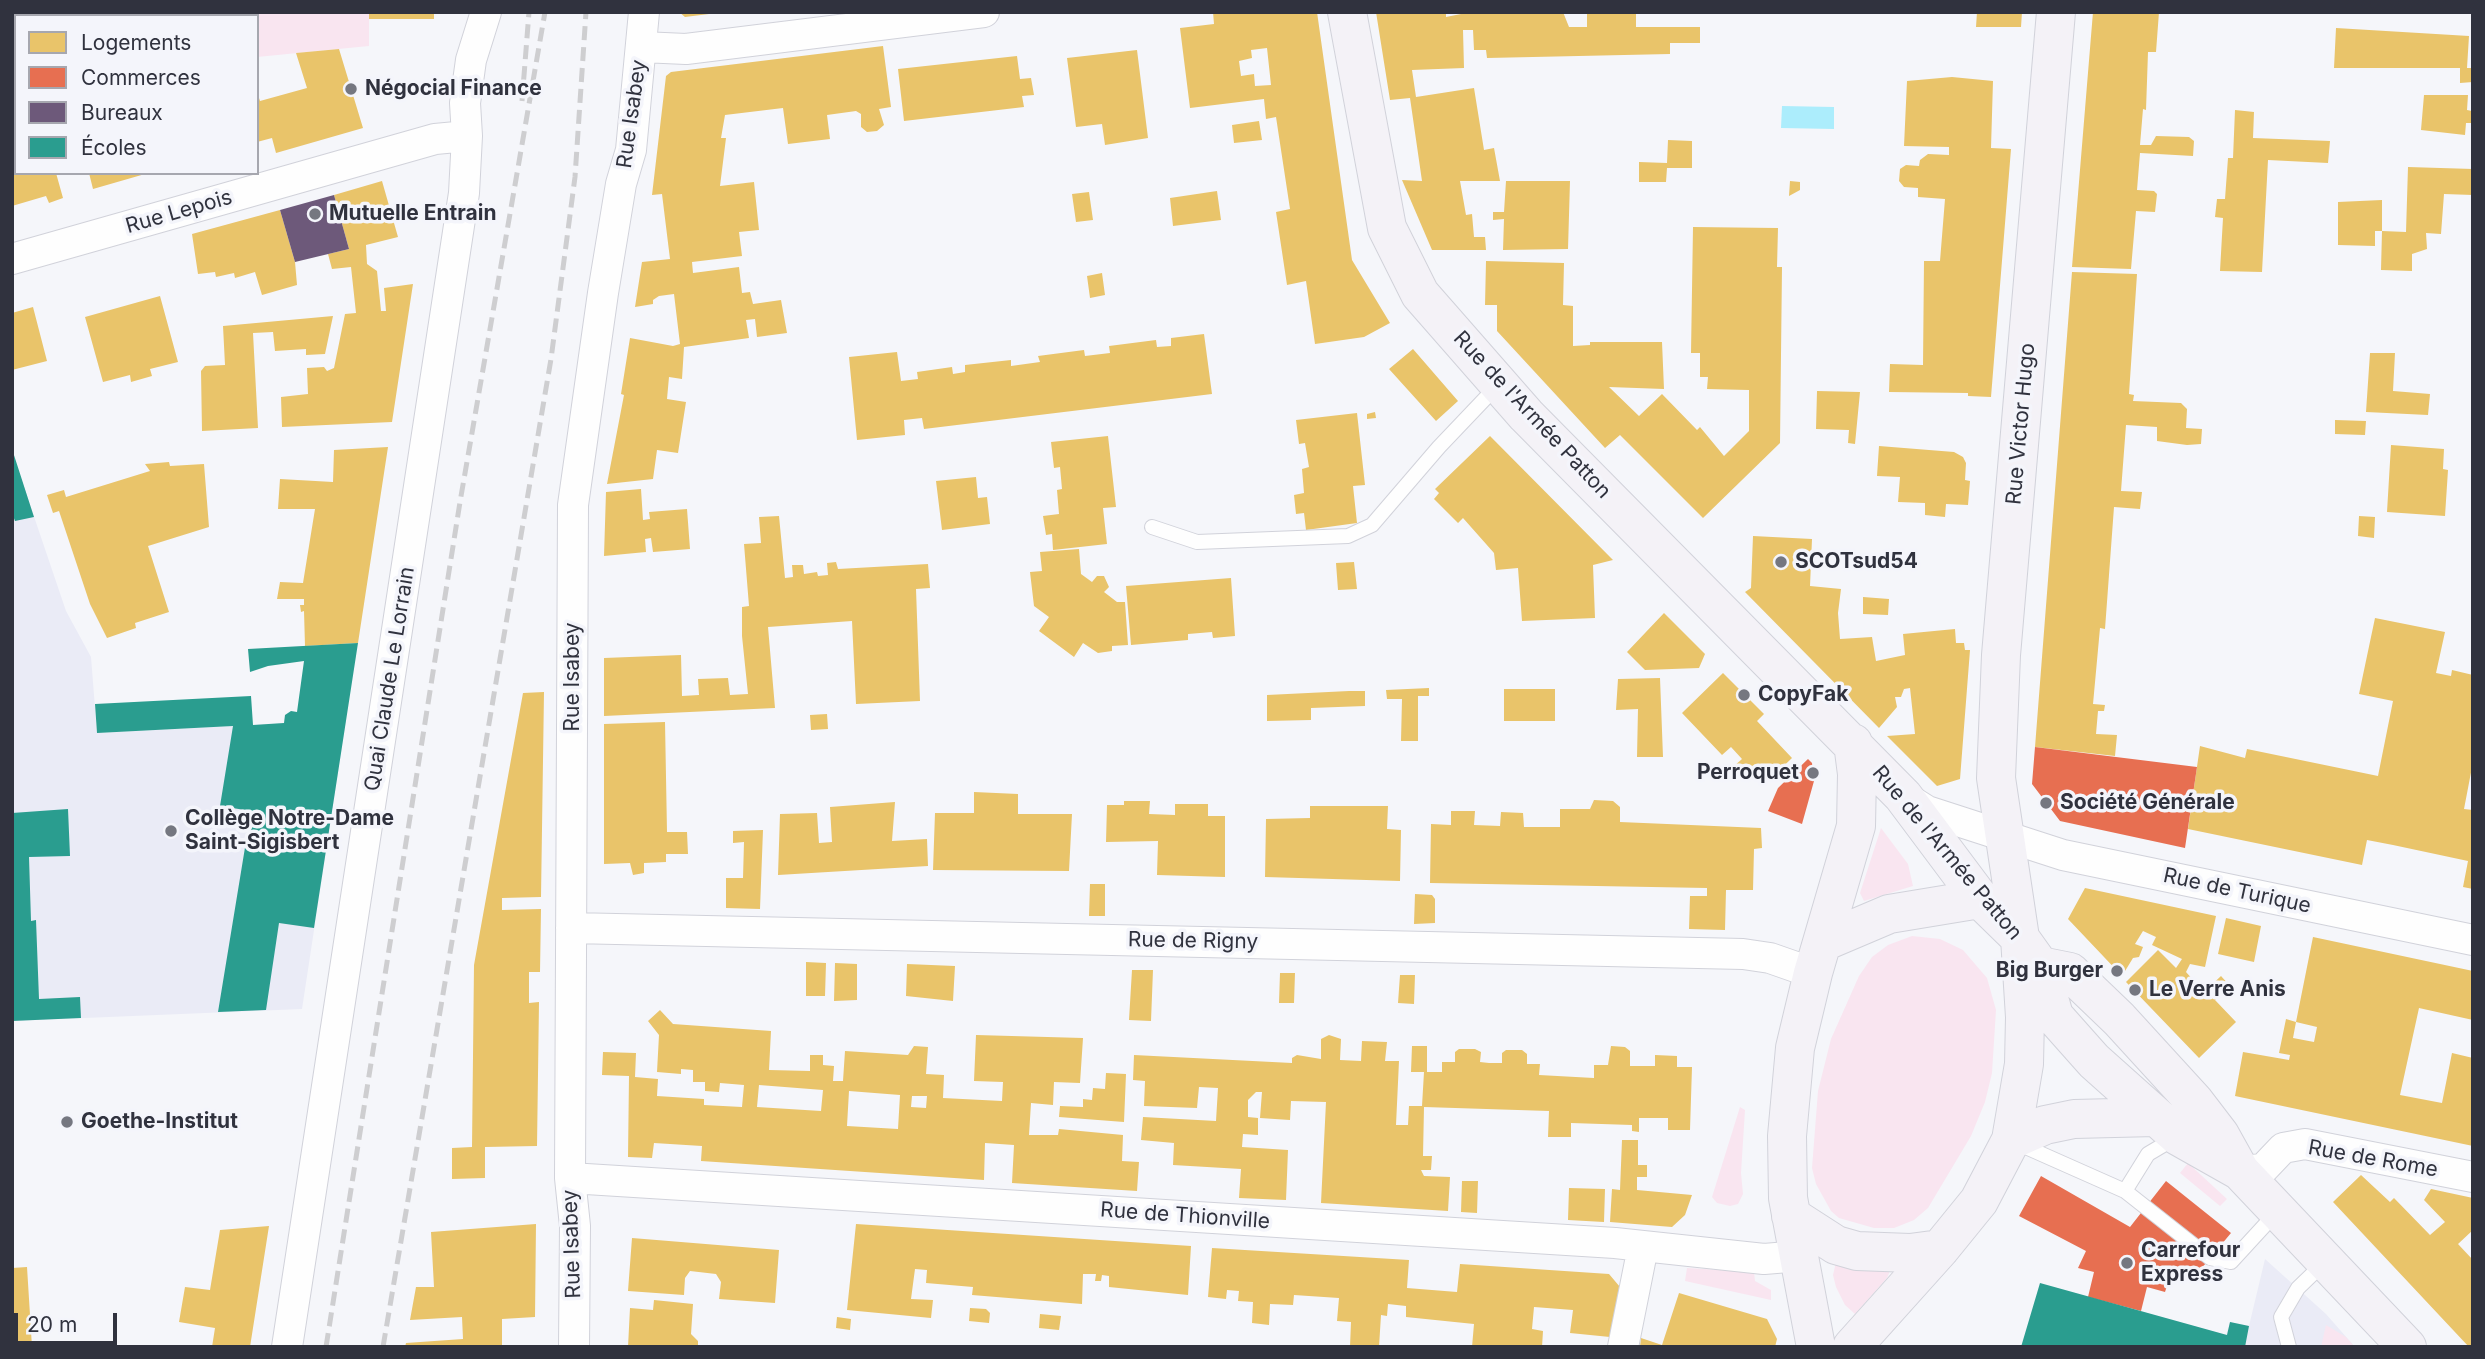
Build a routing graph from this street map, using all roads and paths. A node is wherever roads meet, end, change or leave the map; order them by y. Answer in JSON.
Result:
{"nodes":[{"id":1,"x":486,"y":12,"type":"edge"},
{"id":2,"x":644,"y":12,"type":"edge"},
{"id":3,"x":984,"y":12,"type":"edge"},
{"id":4,"x":1347,"y":12,"type":"edge"},
{"id":5,"x":2056,"y":12,"type":"edge"},
{"id":6,"x":642,"y":47,"type":"junction"},
{"id":7,"x":467,"y":136,"type":"junction"},
{"id":8,"x":12,"y":260,"type":"edge"},
{"id":9,"x":1499,"y":384,"type":"junction"},
{"id":10,"x":1152,"y":527,"type":"dead end"},
{"id":11,"x":1853,"y":743,"type":"junction"},
{"id":12,"x":1903,"y":796,"type":"junction"},
{"id":13,"x":2003,"y":836,"type":"junction"},
{"id":14,"x":1980,"y":899,"type":"junction"},
{"id":15,"x":571,"y":928,"type":"junction"},
{"id":16,"x":2473,"y":940,"type":"edge"},
{"id":17,"x":2030,"y":952,"type":"junction"},
{"id":18,"x":1818,"y":958,"type":"junction"},
{"id":19,"x":2166,"y":1126,"type":"junction"},
{"id":20,"x":2011,"y":1140,"type":"junction"},
{"id":21,"x":2240,"y":1171,"type":"junction"},
{"id":22,"x":2473,"y":1177,"type":"edge"},
{"id":23,"x":570,"y":1178,"type":"junction"},
{"id":24,"x":2125,"y":1191,"type":"junction"},
{"id":25,"x":2277,"y":1212,"type":"junction"},
{"id":26,"x":1791,"y":1216,"type":"junction"},
{"id":27,"x":1643,"y":1247,"type":"junction"},
{"id":28,"x":1940,"y":1249,"type":"junction"},
{"id":29,"x":1800,"y":1256,"type":"junction"},
{"id":30,"x":2326,"y":1261,"type":"junction"},
{"id":31,"x":287,"y":1347,"type":"edge"},
{"id":32,"x":574,"y":1347,"type":"edge"},
{"id":33,"x":1623,"y":1347,"type":"edge"},
{"id":34,"x":1816,"y":1347,"type":"edge"},
{"id":35,"x":1852,"y":1347,"type":"edge"},
{"id":36,"x":2289,"y":1347,"type":"edge"},
{"id":37,"x":2407,"y":1347,"type":"edge"}],
"edges":[{"from":1,"to":7,"type":"street","name":"Quai Claude Le Lorrain"},
{"from":2,"to":6,"type":"street","name":"Rue Isabey"},
{"from":3,"to":6,"type":"street"},
{"from":4,"to":9,"type":"main road","name":"Rue de l'Armée Patton"},
{"from":5,"to":13,"type":"main road","name":"Rue Victor Hugo"},
{"from":6,"to":15,"type":"street","name":"Rue Isabey"},
{"from":7,"to":8,"type":"street","name":"Rue Lepois"},
{"from":7,"to":31,"type":"street","name":"Quai Claude Le Lorrain"},
{"from":9,"to":10,"type":"lane"},
{"from":9,"to":11,"type":"main road","name":"Rue de l'Armée Patton"},
{"from":11,"to":12,"type":"main road","name":"Rue de l'Armée Patton"},
{"from":11,"to":18,"type":"main road","name":"Rue de l'Armée Patton"},
{"from":12,"to":13,"type":"street"},
{"from":12,"to":14,"type":"main road","name":"Rue de l'Armée Patton"},
{"from":13,"to":16,"type":"street","name":"Rue de Turique"},
{"from":13,"to":17,"type":"main road","name":"Rue Victor Hugo"},
{"from":14,"to":17,"type":"main road","name":"Rue de l'Armée Patton"},
{"from":14,"to":18,"type":"main road"},
{"from":15,"to":18,"type":"street","name":"Rue de Rigny"},
{"from":15,"to":23,"type":"street","name":"Rue Isabey"},
{"from":17,"to":19,"type":"main road"},
{"from":17,"to":20,"type":"main road"},
{"from":17,"to":21,"type":"main road"},
{"from":18,"to":26,"type":"main road","name":"Rue de l'Armée Patton"},
{"from":19,"to":20,"type":"main road"},
{"from":19,"to":21,"type":"main road"},
{"from":19,"to":24,"type":"lane"},
{"from":20,"to":24,"type":"lane"},
{"from":20,"to":28,"type":"main road"},
{"from":21,"to":22,"type":"street","name":"Rue de Rome"},
{"from":21,"to":25,"type":"main road"},
{"from":23,"to":27,"type":"street","name":"Rue de Thionville"},
{"from":23,"to":32,"type":"street","name":"Rue Isabey"},
{"from":24,"to":25,"type":"lane"},
{"from":25,"to":30,"type":"main road"},
{"from":26,"to":28,"type":"main road"},
{"from":26,"to":29,"type":"main road","name":"Rue de l'Armée Patton"},
{"from":27,"to":29,"type":"street","name":"Rue de Thionville"},
{"from":27,"to":33,"type":"street"},
{"from":28,"to":35,"type":"main road"},
{"from":29,"to":34,"type":"main road","name":"Rue de l'Armée Patton"},
{"from":30,"to":36,"type":"lane"},
{"from":30,"to":37,"type":"main road"}]}
